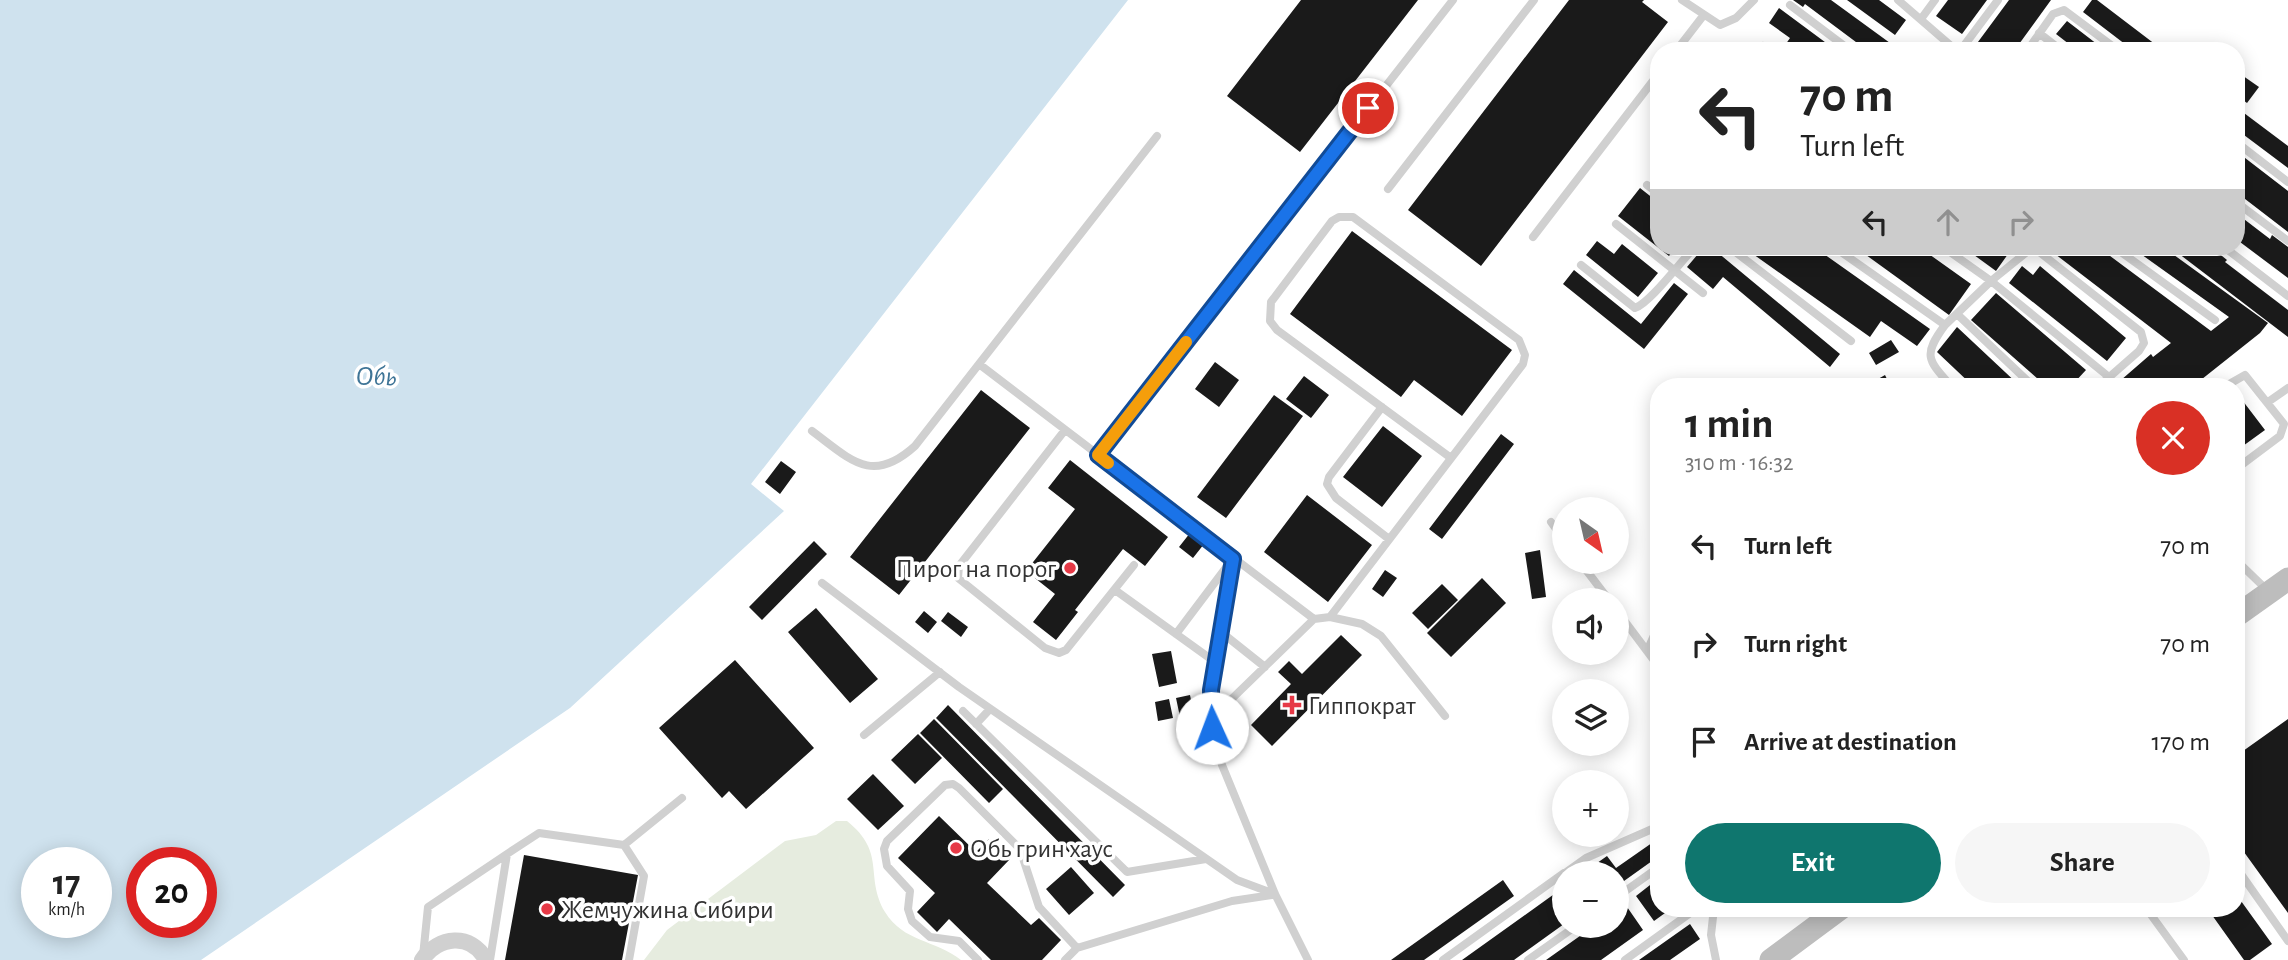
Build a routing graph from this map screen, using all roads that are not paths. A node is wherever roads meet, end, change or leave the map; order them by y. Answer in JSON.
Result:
{"nodes":[{"id":1,"x":1453,"y":0,"type":"edge"},
{"id":2,"x":1534,"y":0,"type":"edge"},
{"id":3,"x":1682,"y":0,"type":"edge"},
{"id":4,"x":1755,"y":0,"type":"edge"},
{"id":5,"x":1898,"y":0,"type":"edge"},
{"id":6,"x":1935,"y":0,"type":"edge"},
{"id":7,"x":1998,"y":0,"type":"edge"},
{"id":8,"x":1790,"y":5,"type":"dead end"},
{"id":9,"x":1703,"y":16,"type":"junction"},
{"id":10,"x":1921,"y":19,"type":"junction"},
{"id":11,"x":2039,"y":33,"type":"junction"},
{"id":12,"x":1683,"y":42,"type":"edge"},
{"id":13,"x":1839,"y":42,"type":"edge"},
{"id":14,"x":1948,"y":42,"type":"edge"},
{"id":15,"x":1965,"y":42,"type":"edge"},
{"id":16,"x":2033,"y":42,"type":"edge"},
{"id":17,"x":2050,"y":42,"type":"edge"},
{"id":18,"x":2107,"y":42,"type":"edge"},
{"id":19,"x":1650,"y":85,"type":"edge"},
{"id":20,"x":1157,"y":136,"type":"dead end"},
{"id":21,"x":2245,"y":149,"type":"edge"},
{"id":22,"x":2288,"y":182,"type":"edge"},
{"id":23,"x":1647,"y":185,"type":"dead end"},
{"id":24,"x":1650,"y":187,"type":"edge"},
{"id":25,"x":1388,"y":189,"type":"dead end"},
{"id":26,"x":2245,"y":209,"type":"edge"},
{"id":27,"x":1616,"y":224,"type":"dead end"},
{"id":28,"x":1533,"y":237,"type":"dead end"},
{"id":29,"x":2288,"y":241,"type":"edge"},
{"id":30,"x":1650,"y":251,"type":"edge"},
{"id":31,"x":1656,"y":256,"type":"edge"},
{"id":32,"x":1686,"y":256,"type":"edge"},
{"id":33,"x":1741,"y":256,"type":"edge"},
{"id":34,"x":1847,"y":256,"type":"edge"},
{"id":35,"x":1956,"y":256,"type":"edge"},
{"id":36,"x":2022,"y":256,"type":"edge"},
{"id":37,"x":2044,"y":256,"type":"edge"},
{"id":38,"x":2126,"y":256,"type":"edge"},
{"id":39,"x":2236,"y":256,"type":"edge"},
{"id":40,"x":1581,"y":265,"type":"dead end"},
{"id":41,"x":1672,"y":269,"type":"junction"},
{"id":42,"x":1991,"y":281,"type":"junction"},
{"id":43,"x":1703,"y":293,"type":"dead end"},
{"id":44,"x":2288,"y":296,"type":"edge"},
{"id":45,"x":1956,"y":314,"type":"junction"},
{"id":46,"x":2214,"y":320,"type":"dead end"},
{"id":47,"x":1945,"y":325,"type":"junction"},
{"id":48,"x":1851,"y":341,"type":"dead end"},
{"id":49,"x":979,"y":364,"type":"junction"},
{"id":50,"x":2109,"y":377,"type":"joint"},
{"id":51,"x":1944,"y":378,"type":"edge"},
{"id":52,"x":2024,"y":378,"type":"edge"},
{"id":53,"x":2240,"y":378,"type":"edge"},
{"id":54,"x":2288,"y":388,"type":"edge"},
{"id":55,"x":2268,"y":402,"type":"junction"},
{"id":56,"x":1382,"y":407,"type":"junction"},
{"id":57,"x":1066,"y":430,"type":"junction"},
{"id":58,"x":812,"y":431,"type":"dead end"},
{"id":59,"x":1098,"y":455,"type":"junction"},
{"id":60,"x":1451,"y":458,"type":"junction"},
{"id":61,"x":2245,"y":462,"type":"edge"},
{"id":62,"x":1389,"y":539,"type":"junction"},
{"id":63,"x":1233,"y":559,"type":"junction"},
{"id":64,"x":1134,"y":565,"type":"dead end"},
{"id":65,"x":2245,"y":565,"type":"edge"},
{"id":66,"x":1589,"y":574,"type":"edge"},
{"id":67,"x":822,"y":583,"type":"dead end"},
{"id":68,"x":2279,"y":585,"type":"edge"},
{"id":69,"x":1600,"y":588,"type":"edge"},
{"id":70,"x":1115,"y":590,"type":"junction"},
{"id":71,"x":2245,"y":610,"type":"edge"},
{"id":72,"x":1330,"y":617,"type":"junction"},
{"id":73,"x":1314,"y":620,"type":"junction"},
{"id":74,"x":1629,"y":627,"type":"edge"},
{"id":75,"x":1221,"y":632,"type":"junction"},
{"id":76,"x":1176,"y":634,"type":"junction"},
{"id":77,"x":1650,"y":644,"type":"edge"},
{"id":78,"x":1647,"y":651,"type":"junction"},
{"id":79,"x":1650,"y":655,"type":"edge"},
{"id":80,"x":1215,"y":662,"type":"junction"},
{"id":81,"x":1265,"y":667,"type":"junction"},
{"id":82,"x":940,"y":673,"type":"junction"},
{"id":83,"x":990,"y":709,"type":"junction"},
{"id":84,"x":963,"y":711,"type":"dead end"},
{"id":85,"x":1445,"y":716,"type":"dead end"},
{"id":86,"x":1212,"y":719,"type":"junction"},
{"id":87,"x":976,"y":724,"type":"junction"},
{"id":88,"x":864,"y":735,"type":"dead end"},
{"id":89,"x":682,"y":798,"type":"dead end"},
{"id":90,"x":1650,"y":830,"type":"edge"},
{"id":91,"x":624,"y":845,"type":"junction"},
{"id":92,"x":507,"y":854,"type":"junction"},
{"id":93,"x":1206,"y":859,"type":"junction"},
{"id":94,"x":1582,"y":861,"type":"edge"},
{"id":95,"x":1650,"y":873,"type":"edge"},
{"id":96,"x":2245,"y":880,"type":"edge"},
{"id":97,"x":1552,"y":882,"type":"edge"},
{"id":98,"x":1629,"y":888,"type":"edge"},
{"id":99,"x":1275,"y":894,"type":"junction"},
{"id":100,"x":1685,"y":917,"type":"edge"},
{"id":101,"x":1713,"y":917,"type":"edge"},
{"id":102,"x":1829,"y":917,"type":"edge"},
{"id":103,"x":2153,"y":917,"type":"edge"},
{"id":104,"x":1559,"y":938,"type":"edge"},
{"id":105,"x":2288,"y":941,"type":"edge"},
{"id":106,"x":1077,"y":948,"type":"junction"},
{"id":107,"x":422,"y":960,"type":"edge"},
{"id":108,"x":488,"y":960,"type":"edge"},
{"id":109,"x":628,"y":960,"type":"edge"},
{"id":110,"x":978,"y":960,"type":"edge"},
{"id":111,"x":1065,"y":960,"type":"edge"},
{"id":112,"x":1308,"y":960,"type":"edge"},
{"id":113,"x":1443,"y":960,"type":"edge"},
{"id":114,"x":1528,"y":960,"type":"edge"},
{"id":115,"x":1625,"y":960,"type":"edge"},
{"id":116,"x":1716,"y":960,"type":"edge"},
{"id":117,"x":1771,"y":960,"type":"edge"},
{"id":118,"x":2184,"y":960,"type":"edge"}],
"edges":[{"from":1,"to":59,"type":"lane"},
{"from":2,"to":25,"type":"lane"},
{"from":3,"to":9,"type":"lane"},
{"from":4,"to":9,"type":"lane"},
{"from":5,"to":10,"type":"lane"},
{"from":6,"to":10,"type":"lane"},
{"from":7,"to":15,"type":"lane"},
{"from":8,"to":13,"type":"lane"},
{"from":9,"to":12,"type":"lane"},
{"from":10,"to":14,"type":"lane"},
{"from":11,"to":16,"type":"lane"},
{"from":11,"to":17,"type":"lane"},
{"from":11,"to":18,"type":"lane"},
{"from":19,"to":28,"type":"lane"},
{"from":20,"to":49,"type":"lane"},
{"from":21,"to":22,"type":"lane"},
{"from":23,"to":24,"type":"lane"},
{"from":26,"to":29,"type":"lane"},
{"from":27,"to":30,"type":"lane"},
{"from":31,"to":41,"type":"lane"},
{"from":32,"to":41,"type":"lane"},
{"from":33,"to":48,"type":"lane"},
{"from":34,"to":47,"type":"lane"},
{"from":35,"to":42,"type":"lane"},
{"from":36,"to":42,"type":"lane"},
{"from":37,"to":50,"type":"lane"},
{"from":38,"to":46,"type":"lane"},
{"from":39,"to":44,"type":"lane"},
{"from":40,"to":41,"type":"lane"},
{"from":41,"to":43,"type":"lane"},
{"from":42,"to":45,"type":"lane"},
{"from":42,"to":50,"type":"lane"},
{"from":45,"to":47,"type":"lane"},
{"from":45,"to":52,"type":"lane"},
{"from":47,"to":51,"type":"lane"},
{"from":49,"to":57,"type":"lane"},
{"from":49,"to":58,"type":"lane"},
{"from":53,"to":55,"type":"lane"},
{"from":54,"to":55,"type":"lane"},
{"from":55,"to":61,"type":"lane"},
{"from":56,"to":60,"type":"lane"},
{"from":56,"to":60,"type":"lane"},
{"from":56,"to":62,"type":"lane"},
{"from":57,"to":59,"type":"lane"},
{"from":57,"to":70,"type":"lane"},
{"from":59,"to":63,"type":"lane"},
{"from":60,"to":62,"type":"lane"},
{"from":62,"to":72,"type":"lane"},
{"from":63,"to":73,"type":"lane"},
{"from":63,"to":75,"type":"lane"},
{"from":63,"to":76,"type":"lane"},
{"from":64,"to":70,"type":"lane"},
{"from":65,"to":68,"type":"lane"},
{"from":66,"to":69,"type":"lane"},
{"from":67,"to":82,"type":"lane"},
{"from":68,"to":71,"type":"main road"},
{"from":70,"to":76,"type":"lane"},
{"from":72,"to":73,"type":"lane"},
{"from":72,"to":85,"type":"lane"},
{"from":73,"to":81,"type":"lane"},
{"from":74,"to":78,"type":"lane"},
{"from":75,"to":80,"type":"lane"},
{"from":75,"to":81,"type":"lane"},
{"from":76,"to":80,"type":"lane"},
{"from":77,"to":78,"type":"lane"},
{"from":78,"to":79,"type":"lane"},
{"from":80,"to":86,"type":"lane"},
{"from":81,"to":86,"type":"lane"},
{"from":82,"to":83,"type":"lane"},
{"from":82,"to":88,"type":"lane"},
{"from":83,"to":87,"type":"lane"},
{"from":83,"to":93,"type":"lane"},
{"from":84,"to":87,"type":"lane"},
{"from":86,"to":99,"type":"lane"},
{"from":87,"to":93,"type":"lane"},
{"from":89,"to":91,"type":"lane"},
{"from":90,"to":94,"type":"lane"},
{"from":91,"to":92,"type":"lane"},
{"from":91,"to":109,"type":"lane"},
{"from":92,"to":107,"type":"lane"},
{"from":92,"to":108,"type":"lane"},
{"from":93,"to":99,"type":"lane"},
{"from":95,"to":98,"type":"lane"},
{"from":96,"to":105,"type":"lane"},
{"from":97,"to":113,"type":"lane"},
{"from":99,"to":106,"type":"lane"},
{"from":99,"to":112,"type":"lane"},
{"from":100,"to":115,"type":"lane"},
{"from":101,"to":116,"type":"lane"},
{"from":102,"to":117,"type":"main road"},
{"from":103,"to":118,"type":"lane"},
{"from":104,"to":114,"type":"lane"},
{"from":106,"to":110,"type":"lane"},
{"from":106,"to":111,"type":"lane"},
{"from":107,"to":108,"type":"street"}]}
